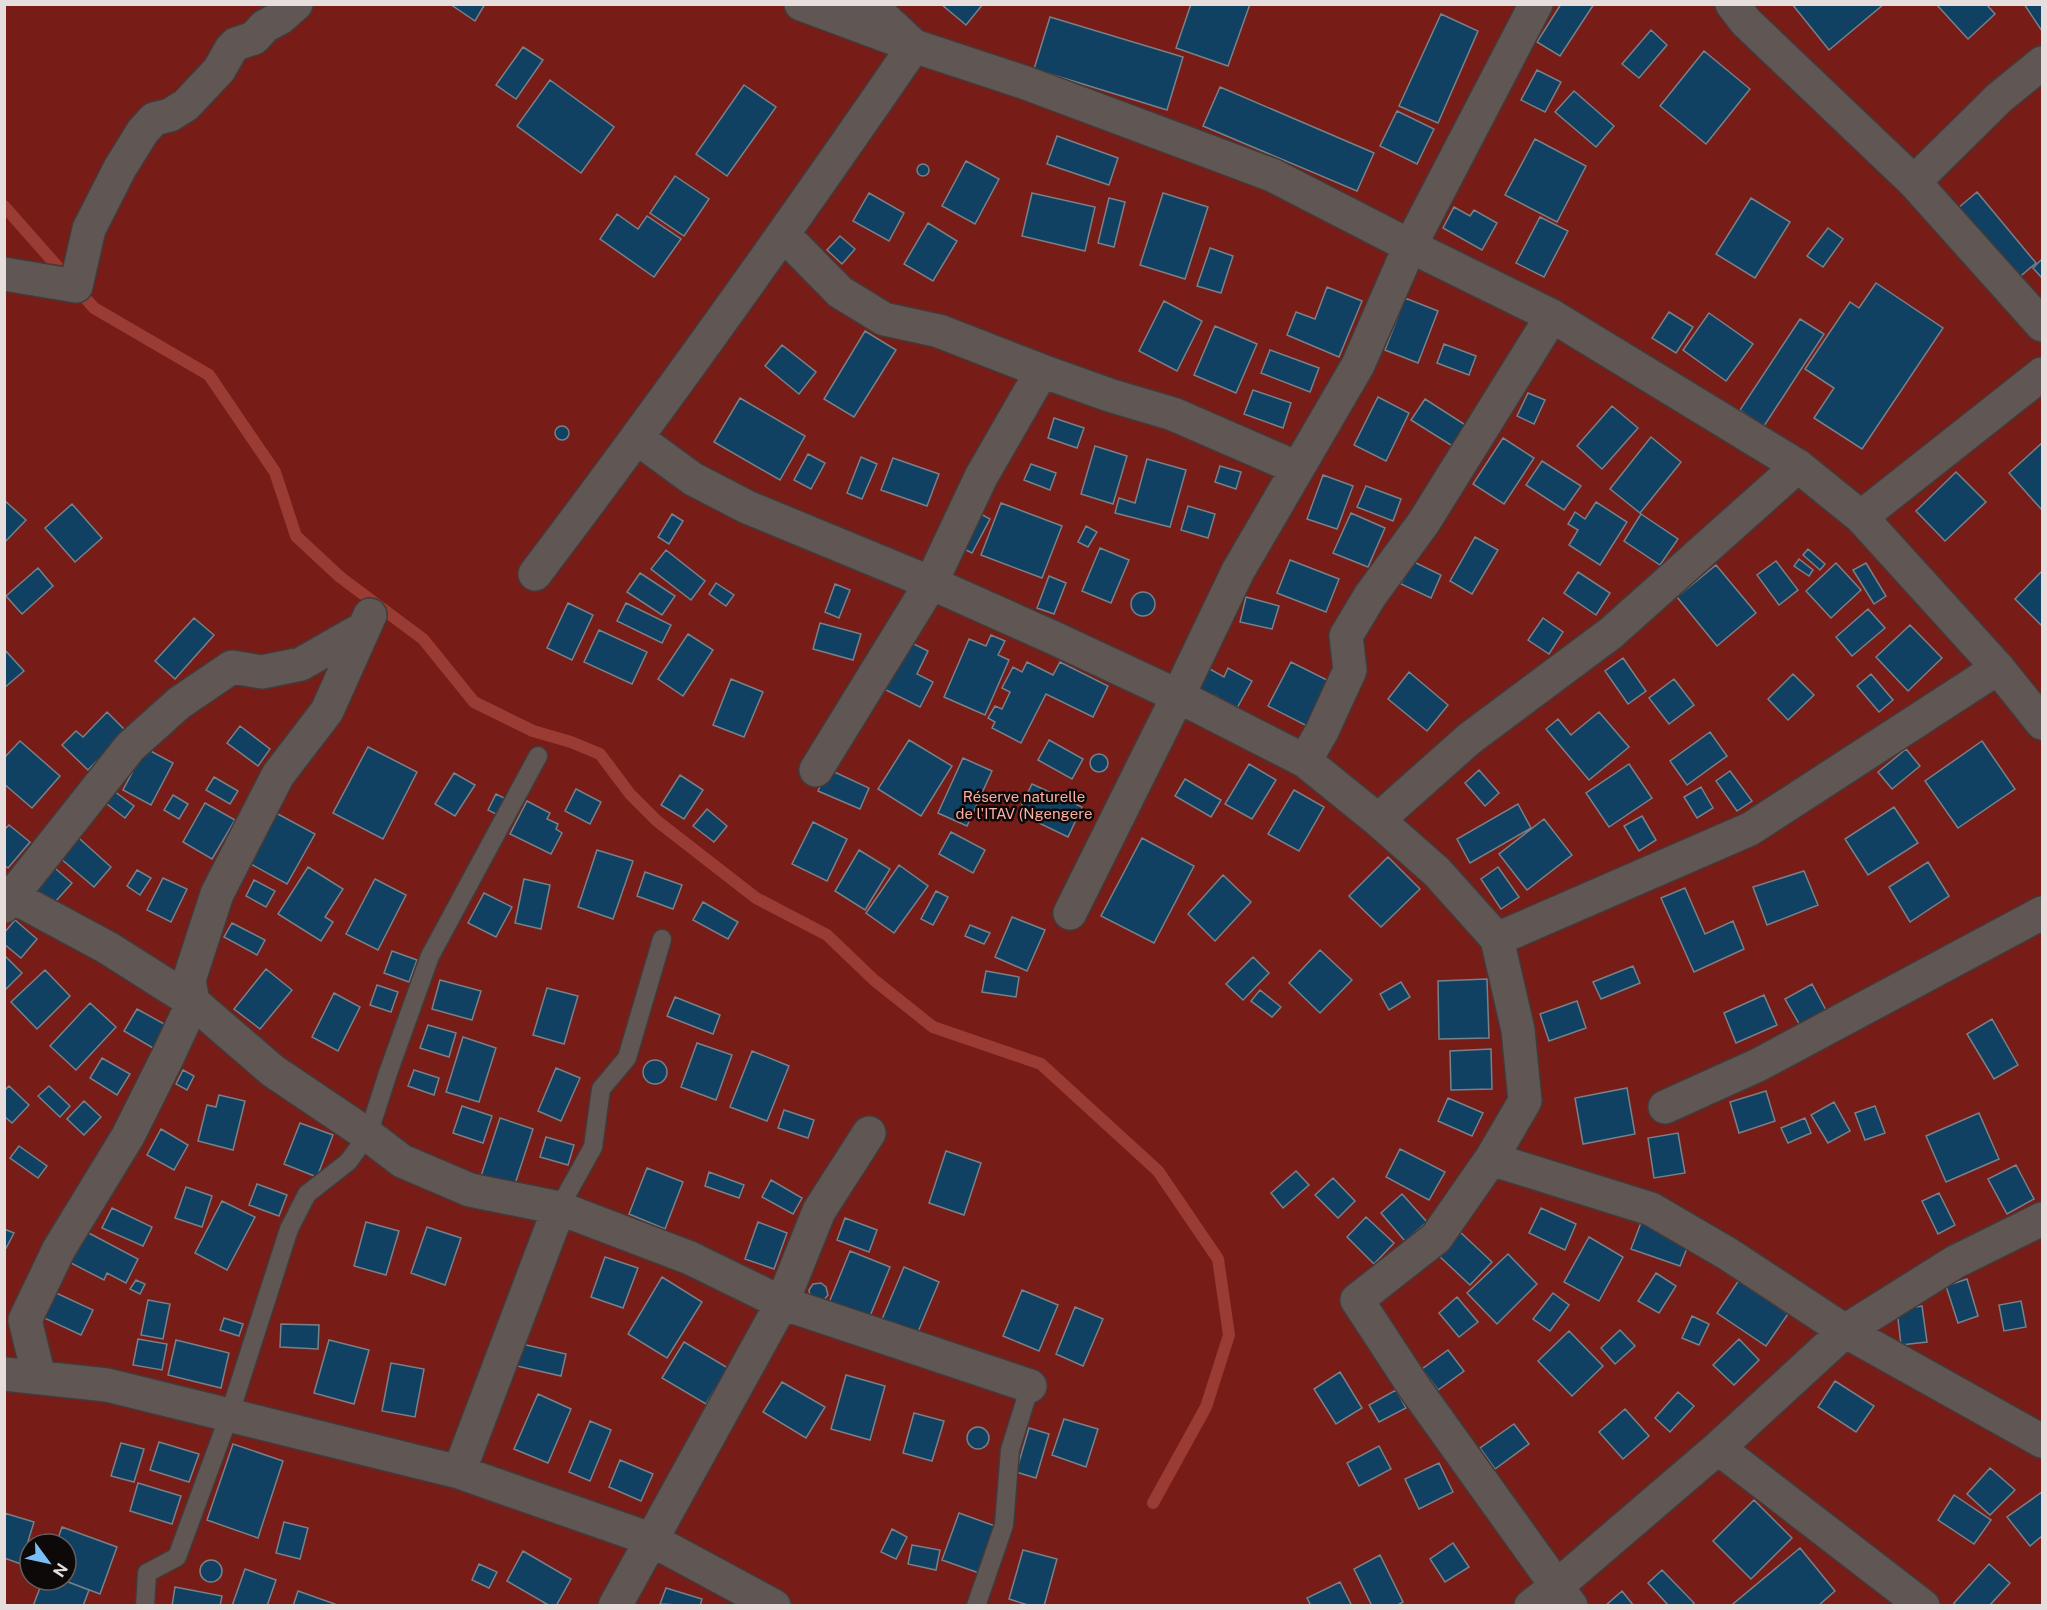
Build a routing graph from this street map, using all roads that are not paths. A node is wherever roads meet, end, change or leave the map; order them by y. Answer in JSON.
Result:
{"nodes":[{"id":1,"x":296,"y":4,"type":"edge"},
{"id":2,"x":801,"y":4,"type":"edge"},
{"id":3,"x":869,"y":4,"type":"edge"},
{"id":4,"x":1536,"y":4,"type":"edge"},
{"id":5,"x":1732,"y":4,"type":"edge"},
{"id":6,"x":914,"y":46,"type":"junction"},
{"id":7,"x":2043,"y":63,"type":"edge"},
{"id":8,"x":1914,"y":182,"type":"junction"},
{"id":9,"x":784,"y":235,"type":"junction"},
{"id":10,"x":1410,"y":246,"type":"junction"},
{"id":11,"x":4,"y":274,"type":"edge"},
{"id":12,"x":1552,"y":316,"type":"junction"},
{"id":13,"x":2043,"y":325,"type":"edge"},
{"id":14,"x":1042,"y":371,"type":"junction"},
{"id":15,"x":2043,"y":374,"type":"edge"},
{"id":16,"x":637,"y":438,"type":"junction"},
{"id":17,"x":1798,"y":466,"type":"junction"},
{"id":18,"x":1297,"y":468,"type":"junction"},
{"id":19,"x":1861,"y":517,"type":"junction"},
{"id":20,"x":535,"y":574,"type":"dead end"},
{"id":21,"x":932,"y":583,"type":"junction"},
{"id":22,"x":1998,"y":668,"type":"junction"},
{"id":23,"x":1178,"y":696,"type":"junction"},
{"id":24,"x":2043,"y":723,"type":"edge"},
{"id":25,"x":538,"y":756,"type":"dead end"},
{"id":26,"x":1305,"y":761,"type":"junction"},
{"id":27,"x":816,"y":770,"type":"dead end"},
{"id":28,"x":1378,"y":820,"type":"junction"},
{"id":29,"x":7,"y":898,"type":"edge"},
{"id":30,"x":1070,"y":913,"type":"dead end"},
{"id":31,"x":2043,"y":913,"type":"edge"},
{"id":32,"x":662,"y":939,"type":"dead end"},
{"id":33,"x":1497,"y":939,"type":"junction"},
{"id":34,"x":193,"y":1002,"type":"junction"},
{"id":35,"x":1665,"y":1107,"type":"dead end"},
{"id":36,"x":869,"y":1133,"type":"dead end"},
{"id":37,"x":368,"y":1135,"type":"junction"},
{"id":38,"x":1491,"y":1159,"type":"junction"},
{"id":39,"x":559,"y":1208,"type":"junction"},
{"id":40,"x":2043,"y":1219,"type":"edge"},
{"id":41,"x":782,"y":1303,"type":"junction"},
{"id":42,"x":1845,"y":1332,"type":"junction"},
{"id":43,"x":4,"y":1374,"type":"edge"},
{"id":44,"x":39,"y":1377,"type":"junction"},
{"id":45,"x":1030,"y":1386,"type":"joint"},
{"id":46,"x":229,"y":1416,"type":"junction"},
{"id":47,"x":2043,"y":1441,"type":"edge"},
{"id":48,"x":1718,"y":1448,"type":"junction"},
{"id":49,"x":459,"y":1472,"type":"junction"},
{"id":50,"x":650,"y":1539,"type":"junction"},
{"id":51,"x":1564,"y":1596,"type":"edge"},
{"id":52,"x":145,"y":1605,"type":"edge"},
{"id":53,"x":615,"y":1605,"type":"edge"},
{"id":54,"x":774,"y":1605,"type":"edge"},
{"id":55,"x":976,"y":1605,"type":"edge"},
{"id":56,"x":1531,"y":1605,"type":"edge"},
{"id":57,"x":1923,"y":1605,"type":"edge"}],
"edges":[{"from":1,"to":11,"type":"street"},
{"from":2,"to":6,"type":"street"},
{"from":3,"to":6,"type":"street"},
{"from":4,"to":10,"type":"street"},
{"from":5,"to":8,"type":"street"},
{"from":6,"to":9,"type":"street"},
{"from":6,"to":10,"type":"street"},
{"from":7,"to":8,"type":"street"},
{"from":8,"to":13,"type":"street"},
{"from":9,"to":14,"type":"street"},
{"from":9,"to":16,"type":"street"},
{"from":10,"to":12,"type":"street"},
{"from":10,"to":18,"type":"street"},
{"from":12,"to":17,"type":"street"},
{"from":12,"to":26,"type":"street"},
{"from":14,"to":18,"type":"street"},
{"from":14,"to":21,"type":"street"},
{"from":15,"to":19,"type":"street"},
{"from":16,"to":20,"type":"street"},
{"from":16,"to":21,"type":"street"},
{"from":17,"to":19,"type":"street"},
{"from":17,"to":28,"type":"street"},
{"from":18,"to":23,"type":"street"},
{"from":19,"to":22,"type":"street"},
{"from":21,"to":23,"type":"street"},
{"from":21,"to":27,"type":"street"},
{"from":22,"to":24,"type":"street"},
{"from":22,"to":33,"type":"street"},
{"from":23,"to":26,"type":"street"},
{"from":23,"to":30,"type":"street"},
{"from":25,"to":37,"type":"lane"},
{"from":26,"to":28,"type":"street"},
{"from":28,"to":33,"type":"street"},
{"from":29,"to":34,"type":"street"},
{"from":29,"to":34,"type":"street"},
{"from":31,"to":35,"type":"street"},
{"from":32,"to":39,"type":"lane"},
{"from":33,"to":38,"type":"street"},
{"from":34,"to":37,"type":"street"},
{"from":34,"to":44,"type":"street"},
{"from":36,"to":41,"type":"street"},
{"from":37,"to":39,"type":"street"},
{"from":37,"to":46,"type":"lane"},
{"from":38,"to":42,"type":"street"},
{"from":38,"to":51,"type":"street"},
{"from":39,"to":41,"type":"street"},
{"from":39,"to":49,"type":"street"},
{"from":40,"to":42,"type":"street"},
{"from":41,"to":45,"type":"street"},
{"from":41,"to":50,"type":"street"},
{"from":42,"to":47,"type":"street"},
{"from":42,"to":48,"type":"street"},
{"from":43,"to":44,"type":"street"},
{"from":44,"to":46,"type":"street"},
{"from":45,"to":55,"type":"lane"},
{"from":46,"to":49,"type":"street"},
{"from":46,"to":52,"type":"lane"},
{"from":48,"to":51,"type":"street"},
{"from":48,"to":57,"type":"street"},
{"from":49,"to":50,"type":"street"},
{"from":50,"to":53,"type":"street"},
{"from":50,"to":54,"type":"street"},
{"from":51,"to":56,"type":"street"}]}
